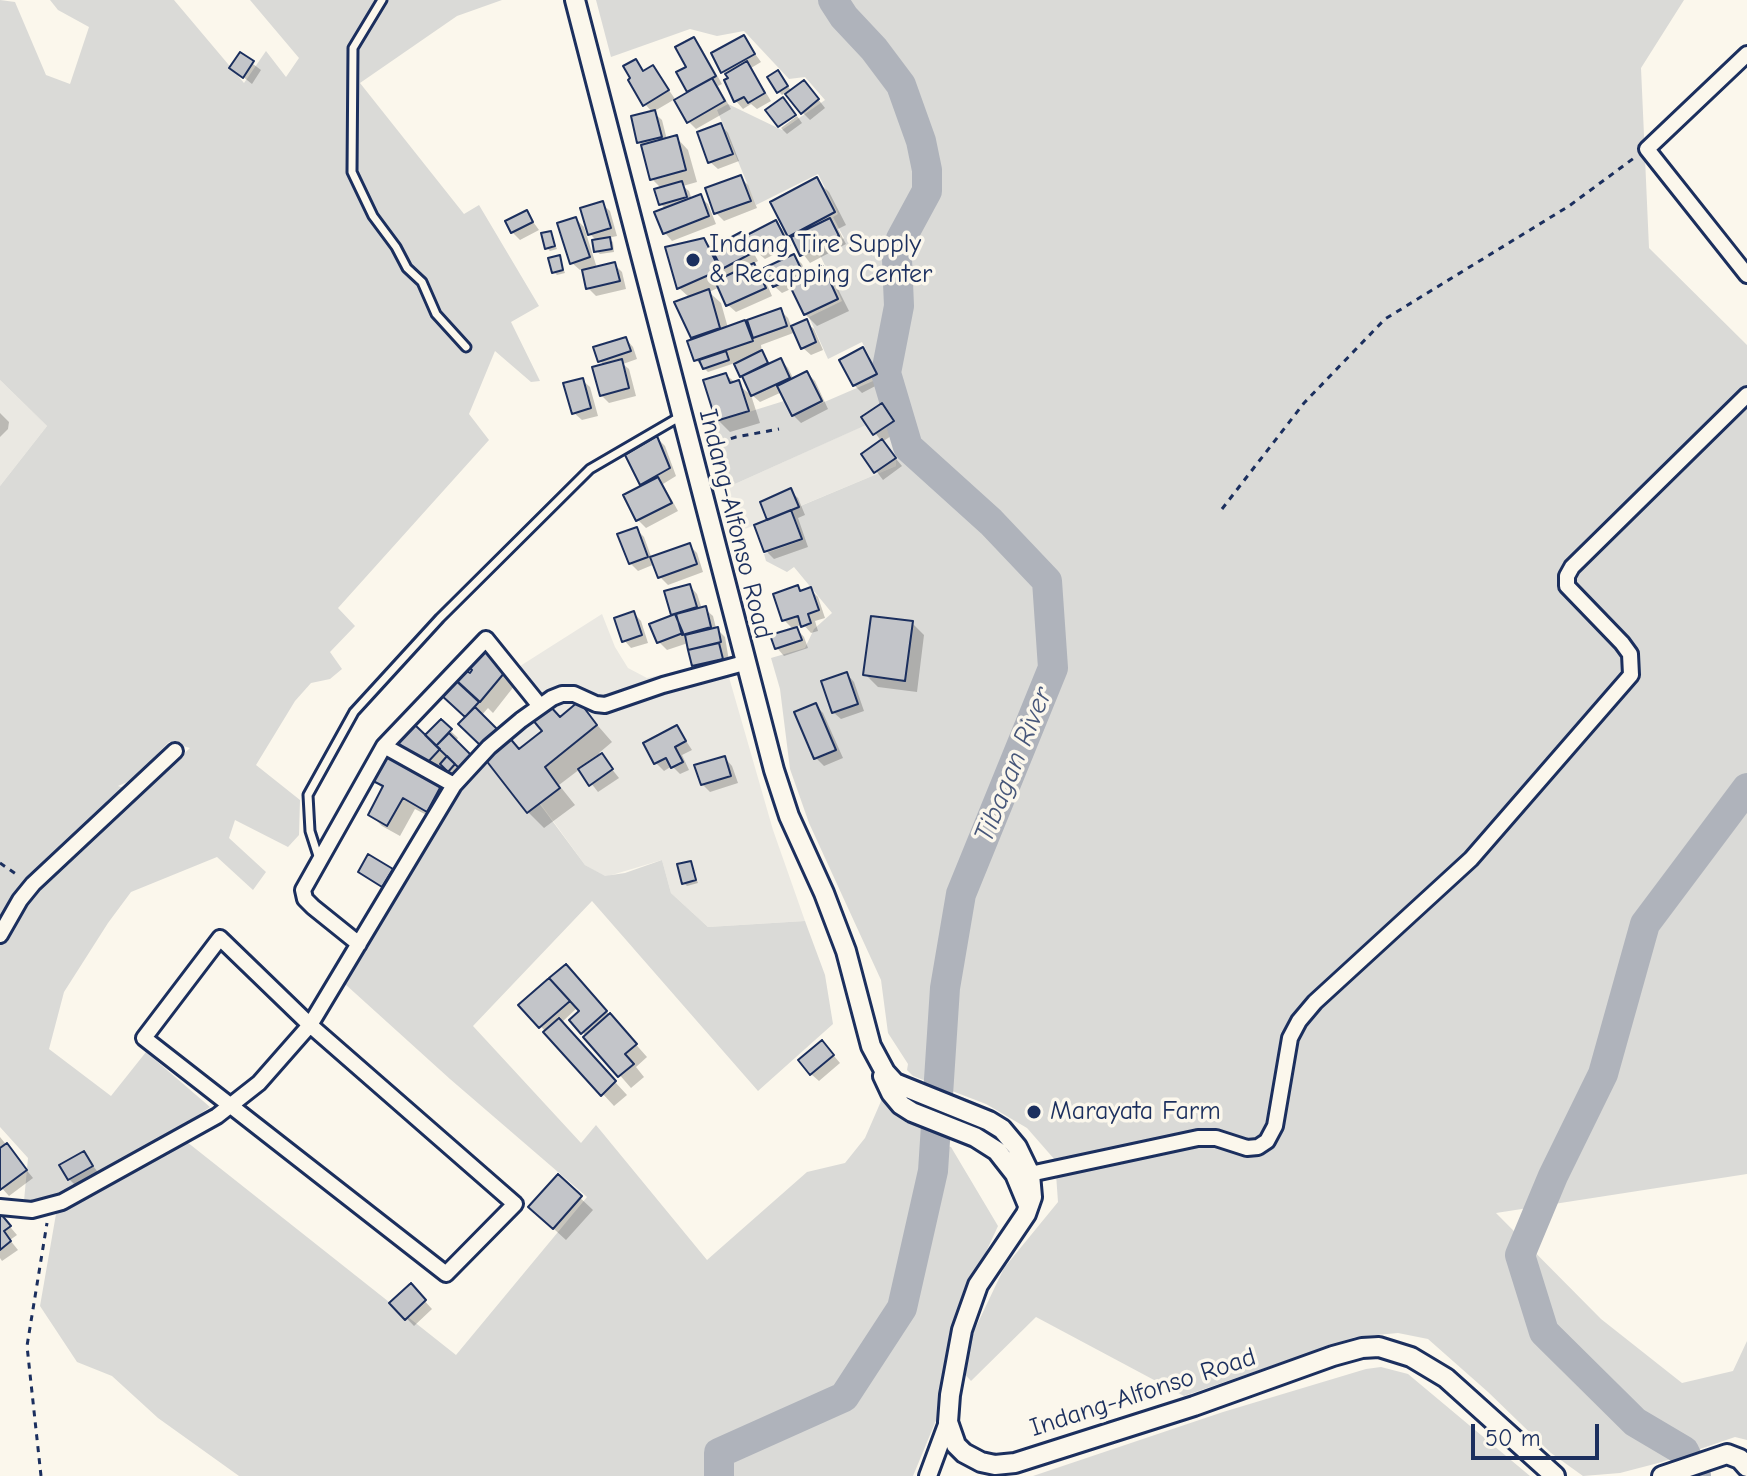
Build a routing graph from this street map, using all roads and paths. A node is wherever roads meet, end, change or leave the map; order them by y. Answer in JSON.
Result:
{"nodes":[{"id":1,"x":382,"y":0,"type":"edge"},
{"id":2,"x":575,"y":0,"type":"edge"},
{"id":3,"x":1747,"y":54,"type":"edge"},
{"id":4,"x":1647,"y":149,"type":"junction"},
{"id":5,"x":1747,"y":275,"type":"edge"},
{"id":6,"x":466,"y":347,"type":"dead end"},
{"id":7,"x":1747,"y":395,"type":"edge"},
{"id":8,"x":681,"y":416,"type":"junction"},
{"id":9,"x":779,"y":429,"type":"dead end"},
{"id":10,"x":690,"y":454,"type":"junction"},
{"id":11,"x":1222,"y":509,"type":"dead end"},
{"id":12,"x":744,"y":663,"type":"junction"},
{"id":13,"x":540,"y":706,"type":"junction"},
{"id":14,"x":384,"y":746,"type":"junction"},
{"id":15,"x":175,"y":751,"type":"dead end"},
{"id":16,"x":454,"y":785,"type":"junction"},
{"id":17,"x":319,"y":859,"type":"junction"},
{"id":18,"x":0,"y":863,"type":"edge"},
{"id":19,"x":33,"y":884,"type":"junction"},
{"id":20,"x":0,"y":935,"type":"edge"},
{"id":21,"x":359,"y":944,"type":"junction"},
{"id":22,"x":310,"y":1025,"type":"junction"},
{"id":23,"x":874,"y":1052,"type":"junction"},
{"id":24,"x":230,"y":1108,"type":"junction"},
{"id":25,"x":1030,"y":1174,"type":"junction"},
{"id":26,"x":1,"y":1207,"type":"edge"},
{"id":27,"x":50,"y":1207,"type":"junction"},
{"id":28,"x":1026,"y":1214,"type":"junction"},
{"id":29,"x":948,"y":1422,"type":"junction"},
{"id":30,"x":1745,"y":1460,"type":"edge"},
{"id":31,"x":1664,"y":1475,"type":"edge"},
{"id":32,"x":41,"y":1476,"type":"edge"},
{"id":33,"x":928,"y":1476,"type":"edge"},
{"id":34,"x":1555,"y":1476,"type":"edge"}],
"edges":[{"from":1,"to":6,"type":"lane"},
{"from":2,"to":8,"type":"main road","name":"Indang-Alfonso Road"},
{"from":3,"to":4,"type":"street"},
{"from":4,"to":5,"type":"street"},
{"from":4,"to":11,"type":"path"},
{"from":7,"to":25,"type":"street"},
{"from":8,"to":10,"type":"main road","name":"Indang-Alfonso Road"},
{"from":8,"to":17,"type":"lane"},
{"from":9,"to":10,"type":"path"},
{"from":10,"to":12,"type":"main road","name":"Indang-Alfonso Road"},
{"from":12,"to":13,"type":"street"},
{"from":12,"to":23,"type":"main road","name":"Indang-Alfonso Road"},
{"from":13,"to":14,"type":"street"},
{"from":13,"to":16,"type":"street"},
{"from":14,"to":16,"type":"street"},
{"from":14,"to":17,"type":"street"},
{"from":15,"to":19,"type":"street"},
{"from":16,"to":21,"type":"street"},
{"from":17,"to":21,"type":"street"},
{"from":18,"to":19,"type":"path"},
{"from":19,"to":20,"type":"street"},
{"from":21,"to":22,"type":"street"},
{"from":22,"to":24,"type":"street"},
{"from":22,"to":24,"type":"street"},
{"from":22,"to":24,"type":"street"},
{"from":23,"to":25,"type":"main road","name":"Indang-Alfonso Road"},
{"from":23,"to":28,"type":"main road","name":"Indang-Alfonso Road"},
{"from":24,"to":27,"type":"street"},
{"from":25,"to":28,"type":"main road"},
{"from":26,"to":27,"type":"street"},
{"from":27,"to":32,"type":"path"},
{"from":28,"to":29,"type":"main road"},
{"from":29,"to":33,"type":"street"},
{"from":29,"to":34,"type":"main road","name":"Indang-Alfonso Road"},
{"from":30,"to":31,"type":"main road"}]}
